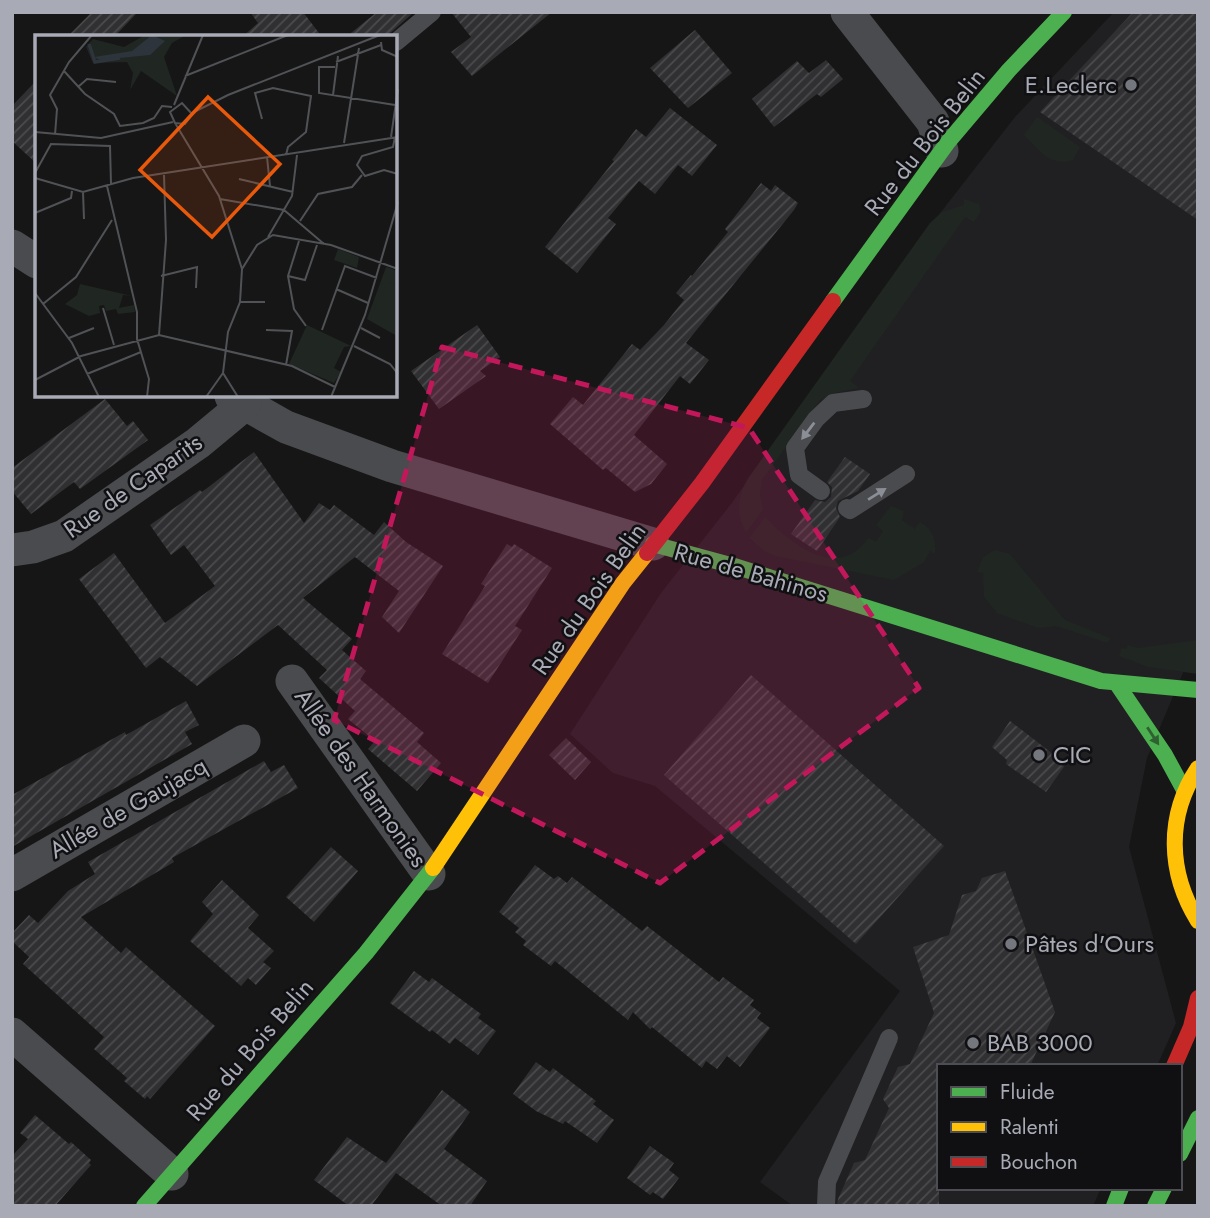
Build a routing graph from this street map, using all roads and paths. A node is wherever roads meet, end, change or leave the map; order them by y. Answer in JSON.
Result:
{"nodes":[{"id":1,"x":432,"y":12,"type":"edge"},
{"id":2,"x":847,"y":12,"type":"edge"},
{"id":3,"x":1064,"y":12,"type":"edge"},
{"id":4,"x":397,"y":40,"type":"edge"},
{"id":5,"x":942,"y":151,"type":"junction"},
{"id":6,"x":12,"y":246,"type":"edge"},
{"id":7,"x":35,"y":261,"type":"edge"},
{"id":8,"x":863,"y":399,"type":"dead end"},
{"id":9,"x":238,"y":400,"type":"edge"},
{"id":10,"x":906,"y":474,"type":"dead end"},
{"id":11,"x":821,"y":491,"type":"dead end"},
{"id":12,"x":847,"y":508,"type":"dead end"},
{"id":13,"x":653,"y":544,"type":"junction"},
{"id":14,"x":12,"y":550,"type":"edge"},
{"id":15,"x":292,"y":681,"type":"dead end"},
{"id":16,"x":1117,"y":684,"type":"junction"},
{"id":17,"x":1198,"y":691,"type":"edge"},
{"id":18,"x":244,"y":741,"type":"dead end"},
{"id":19,"x":1198,"y":768,"type":"edge"},
{"id":20,"x":1184,"y":790,"type":"junction"},
{"id":21,"x":429,"y":874,"type":"junction"},
{"id":22,"x":12,"y":875,"type":"edge"},
{"id":23,"x":1198,"y":921,"type":"edge"},
{"id":24,"x":1198,"y":999,"type":"edge"},
{"id":25,"x":12,"y":1034,"type":"edge"},
{"id":26,"x":890,"y":1038,"type":"dead end"},
{"id":27,"x":1175,"y":1064,"type":"edge"},
{"id":28,"x":1198,"y":1118,"type":"edge"},
{"id":29,"x":1182,"y":1150,"type":"edge"},
{"id":30,"x":172,"y":1174,"type":"junction"},
{"id":31,"x":1163,"y":1190,"type":"edge"},
{"id":32,"x":144,"y":1206,"type":"edge"},
{"id":33,"x":826,"y":1206,"type":"edge"},
{"id":34,"x":1156,"y":1206,"type":"edge"}],
"edges":[{"from":1,"to":4,"type":"lane"},
{"from":2,"to":5,"type":"street"},
{"from":3,"to":5,"type":"street","name":"Rue du Bois Belin"},
{"from":5,"to":13,"type":"street","name":"Rue du Bois Belin"},
{"from":6,"to":7,"type":"street"},
{"from":8,"to":11,"type":"lane","one_way":true},
{"from":9,"to":13,"type":"street","name":"Rue de Bahinos"},
{"from":9,"to":14,"type":"street","name":"Rue de Caparits"},
{"from":12,"to":10,"type":"lane","one_way":true},
{"from":13,"to":16,"type":"street","name":"Rue de Bahinos"},
{"from":13,"to":21,"type":"street","name":"Rue du Bois Belin"},
{"from":15,"to":21,"type":"street","name":"Allée des Harmonies"},
{"from":16,"to":17,"type":"street","name":"Rue de Bahinos"},
{"from":16,"to":20,"type":"street","one_way":true},
{"from":18,"to":22,"type":"street","name":"Allée de Gaujacq"},
{"from":19,"to":20,"type":"street"},
{"from":20,"to":23,"type":"street"},
{"from":21,"to":30,"type":"street","name":"Rue du Bois Belin"},
{"from":24,"to":27,"type":"street"},
{"from":25,"to":30,"type":"street"},
{"from":26,"to":33,"type":"lane"},
{"from":28,"to":29,"type":"street"},
{"from":30,"to":32,"type":"street","name":"Rue du Bois Belin"},
{"from":31,"to":34,"type":"street"}]}
